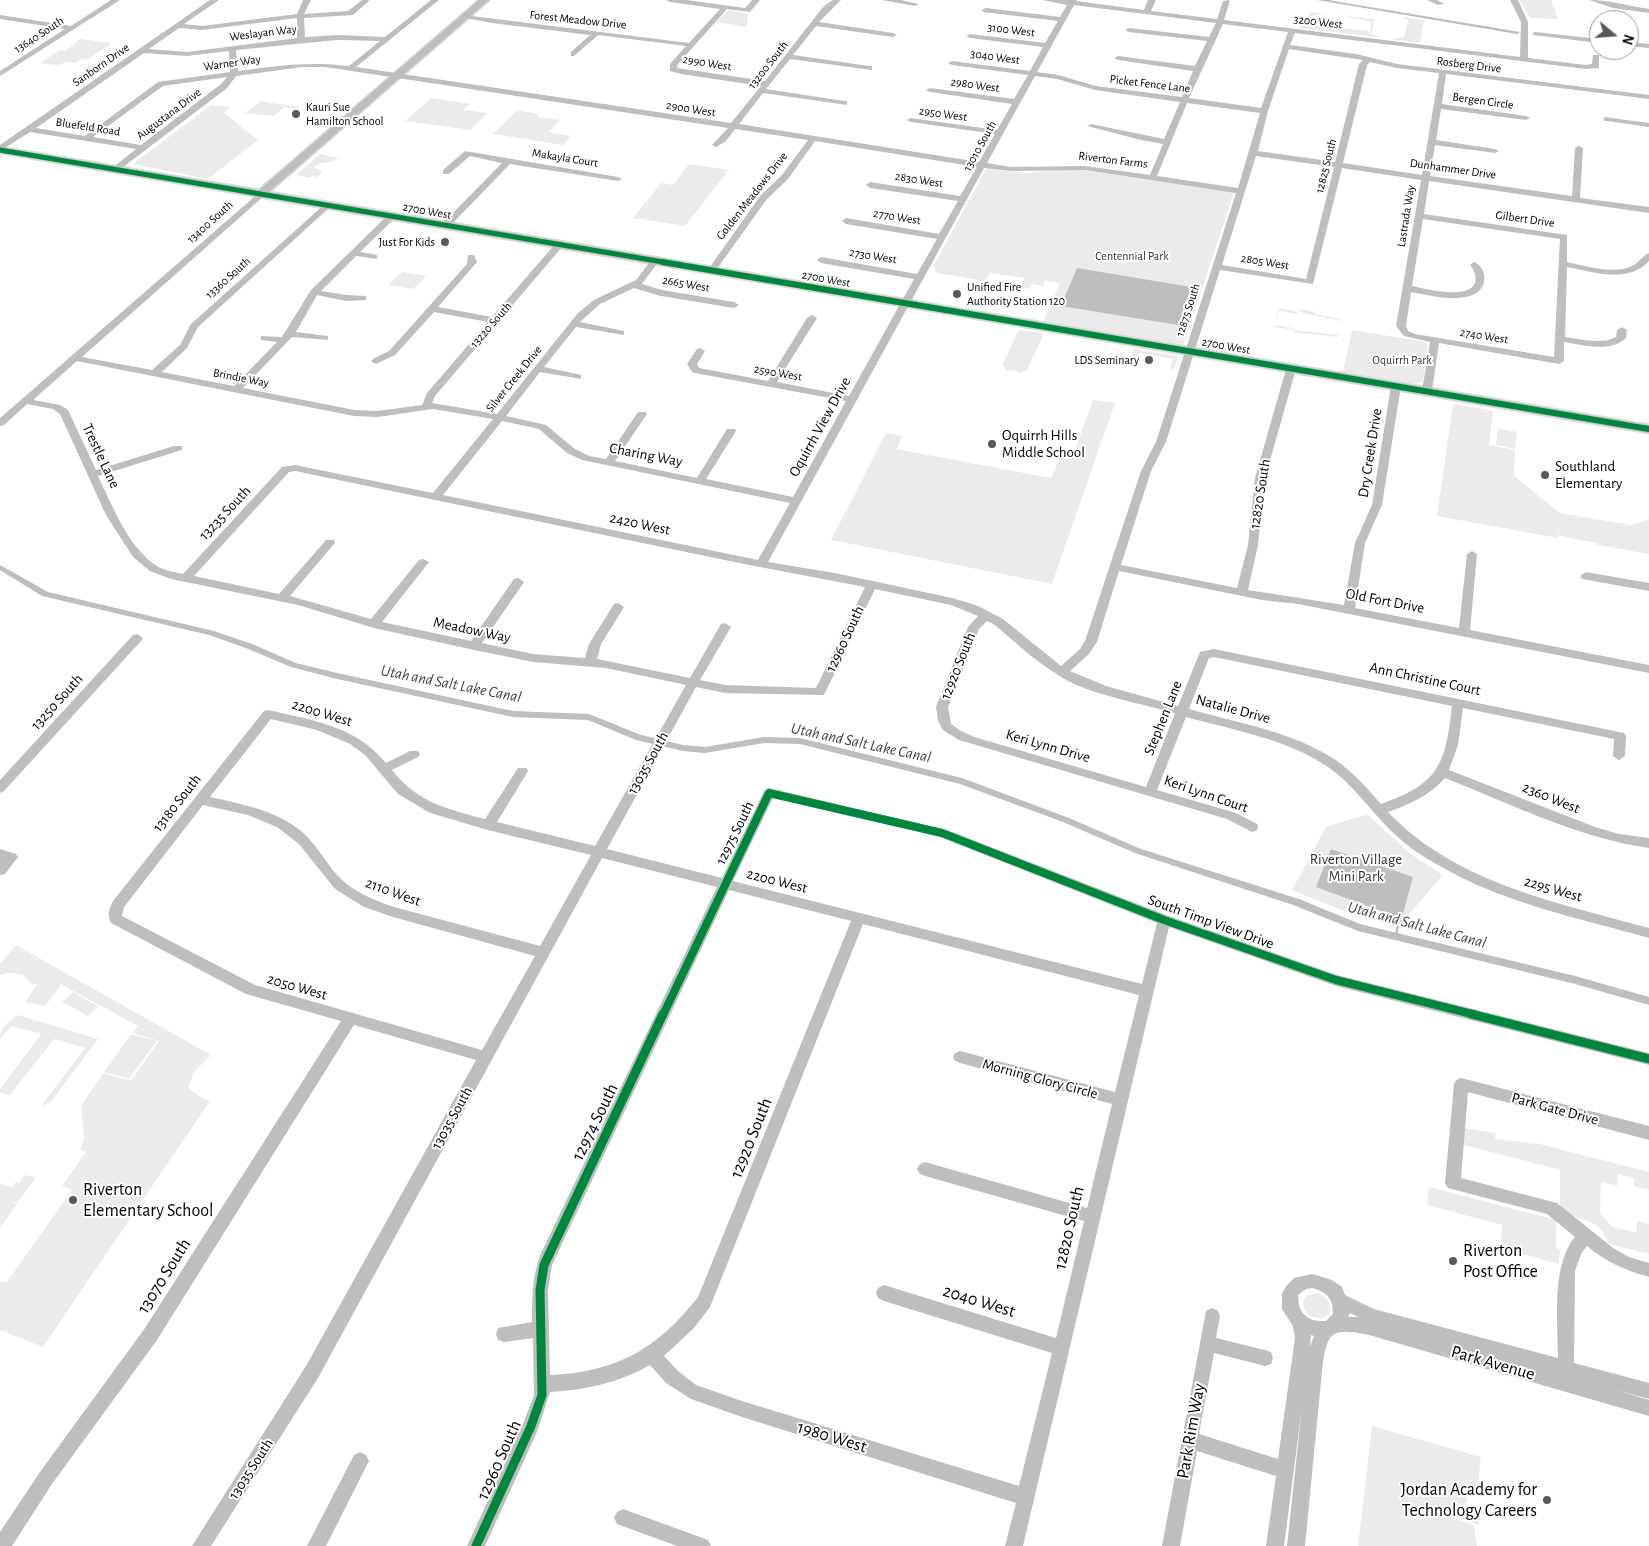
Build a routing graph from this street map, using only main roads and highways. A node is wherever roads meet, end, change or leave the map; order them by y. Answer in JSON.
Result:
{"nodes":[{"id":1,"x":484,"y":0,"type":"edge"},
{"id":2,"x":0,"y":150,"type":"edge"},
{"id":3,"x":261,"y":194,"type":"junction"},
{"id":4,"x":326,"y":206,"type":"joint"},
{"id":5,"x":1649,"y":429,"type":"edge"}],
"edges":[{"from":1,"to":3,"type":"main road","name":"13400 South"},
{"from":2,"to":3,"type":"main road","name":"2700 West"},
{"from":3,"to":4,"type":"main road","name":"2700 West"},
{"from":4,"to":5,"type":"main road","name":"2700 West"}]}
